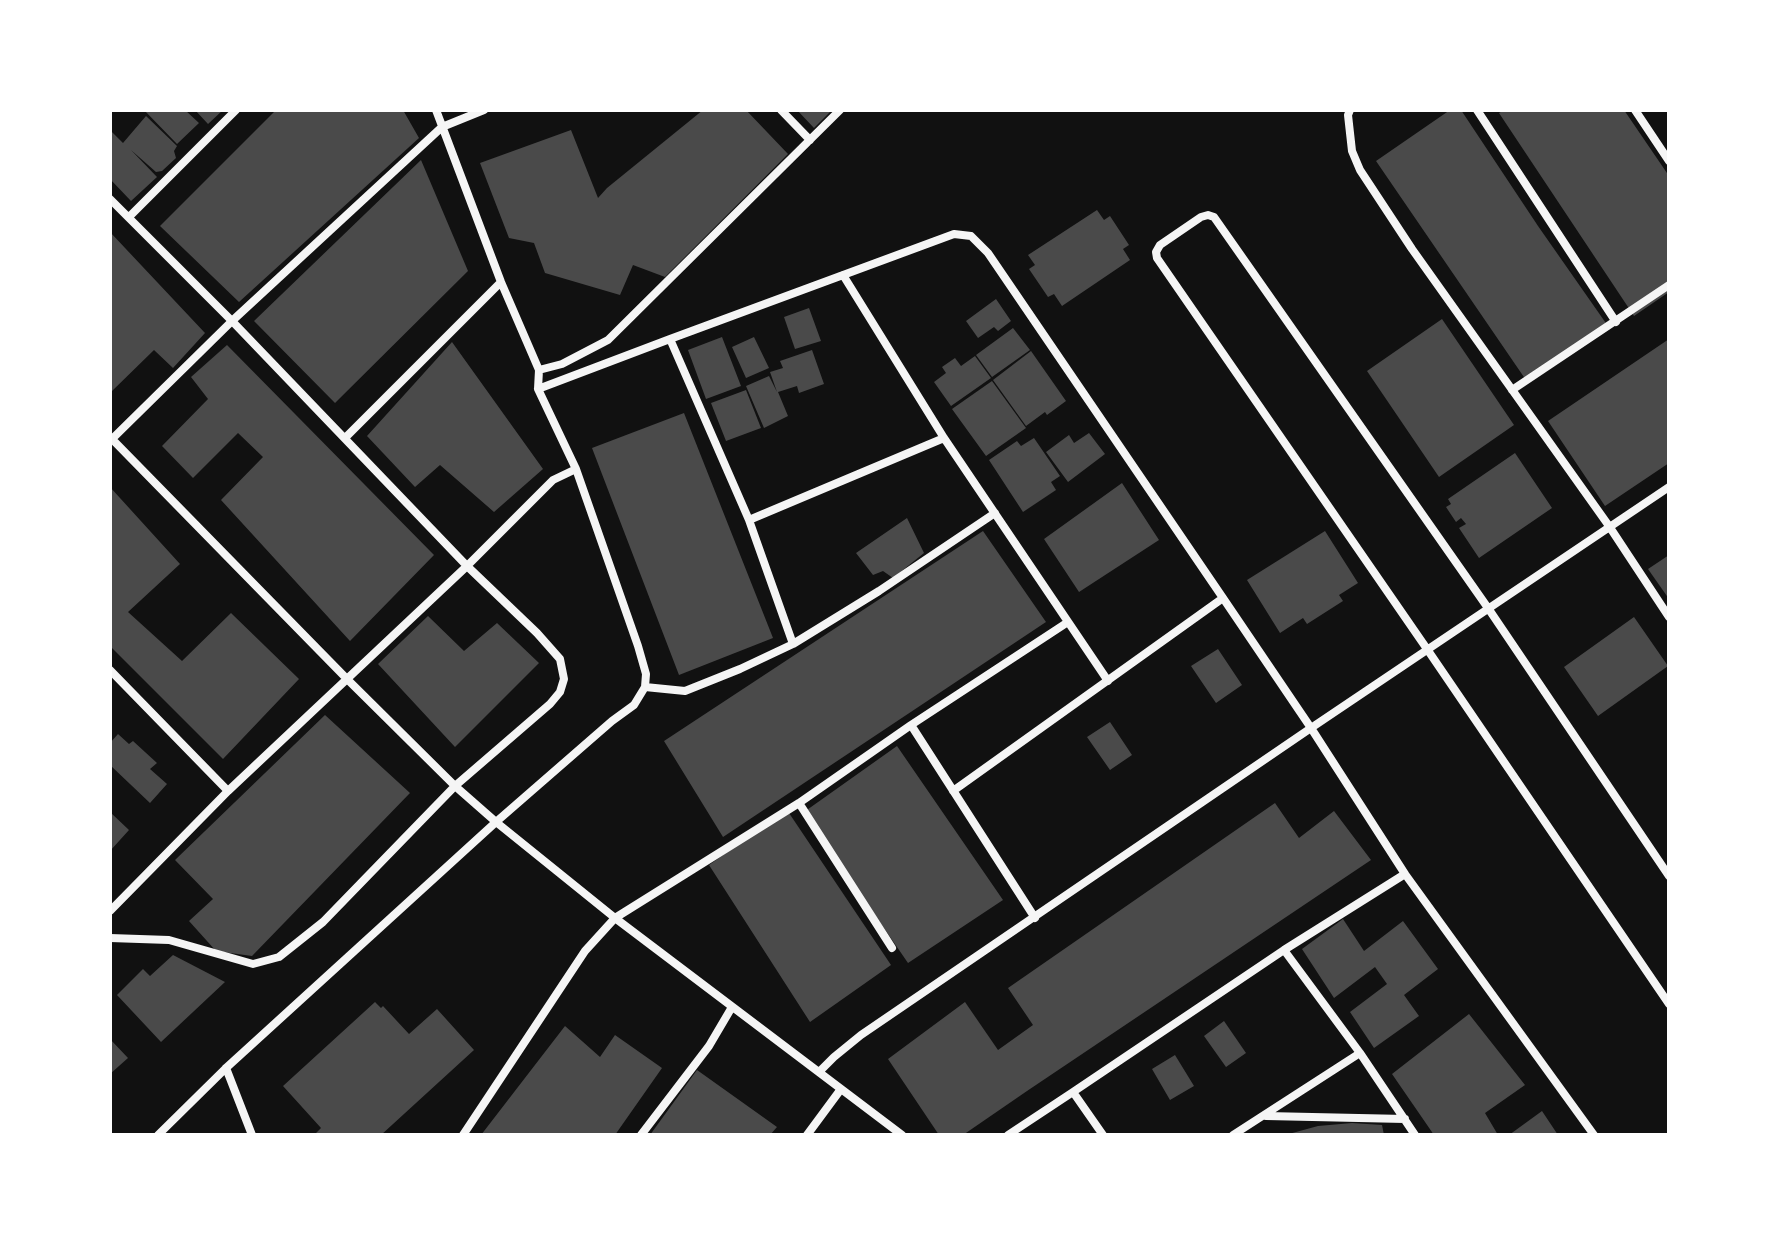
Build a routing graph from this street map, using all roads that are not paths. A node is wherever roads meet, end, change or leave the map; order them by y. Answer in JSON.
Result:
{"nodes":[{"id":1,"x":236,"y":110,"type":"edge"},
{"id":2,"x":436,"y":110,"type":"edge"},
{"id":3,"x":484,"y":110,"type":"edge"},
{"id":4,"x":781,"y":110,"type":"edge"},
{"id":5,"x":840,"y":110,"type":"edge"},
{"id":6,"x":1350,"y":110,"type":"edge"},
{"id":7,"x":1477,"y":110,"type":"edge"},
{"id":8,"x":1635,"y":110,"type":"edge"},
{"id":9,"x":442,"y":127,"type":"junction"},
{"id":10,"x":810,"y":140,"type":"junction"},
{"id":11,"x":1669,"y":161,"type":"edge"},
{"id":12,"x":110,"y":199,"type":"edge"},
{"id":13,"x":129,"y":217,"type":"junction"},
{"id":14,"x":843,"y":275,"type":"junction"},
{"id":15,"x":501,"y":282,"type":"junction"},
{"id":16,"x":1669,"y":285,"type":"edge"},
{"id":17,"x":232,"y":321,"type":"junction"},
{"id":18,"x":1616,"y":322,"type":"junction"},
{"id":19,"x":670,"y":339,"type":"junction"},
{"id":20,"x":539,"y":370,"type":"junction"},
{"id":21,"x":538,"y":389,"type":"junction"},
{"id":22,"x":1512,"y":390,"type":"junction"},
{"id":23,"x":345,"y":438,"type":"junction"},
{"id":24,"x":944,"y":438,"type":"junction"},
{"id":25,"x":111,"y":439,"type":"edge"},
{"id":26,"x":576,"y":469,"type":"junction"},
{"id":27,"x":1669,"y":487,"type":"edge"},
{"id":28,"x":995,"y":513,"type":"junction"},
{"id":29,"x":749,"y":520,"type":"junction"},
{"id":30,"x":1609,"y":526,"type":"junction"},
{"id":31,"x":467,"y":566,"type":"junction"},
{"id":32,"x":1223,"y":598,"type":"junction"},
{"id":33,"x":1488,"y":608,"type":"junction"},
{"id":34,"x":1669,"y":617,"type":"edge"},
{"id":35,"x":1068,"y":622,"type":"junction"},
{"id":36,"x":793,"y":644,"type":"junction"},
{"id":37,"x":1427,"y":649,"type":"junction"},
{"id":38,"x":110,"y":670,"type":"edge"},
{"id":39,"x":347,"y":679,"type":"junction"},
{"id":40,"x":1108,"y":681,"type":"junction"},
{"id":41,"x":645,"y":687,"type":"junction"},
{"id":42,"x":911,"y":725,"type":"junction"},
{"id":43,"x":1311,"y":728,"type":"junction"},
{"id":44,"x":455,"y":786,"type":"junction"},
{"id":45,"x":228,"y":791,"type":"junction"},
{"id":46,"x":953,"y":791,"type":"junction"},
{"id":47,"x":799,"y":803,"type":"junction"},
{"id":48,"x":496,"y":822,"type":"junction"},
{"id":49,"x":1405,"y":874,"type":"junction"},
{"id":50,"x":1669,"y":876,"type":"edge"},
{"id":51,"x":110,"y":911,"type":"edge"},
{"id":52,"x":615,"y":918,"type":"junction"},
{"id":53,"x":1035,"y":918,"type":"junction"},
{"id":54,"x":110,"y":938,"type":"edge"},
{"id":55,"x":892,"y":948,"type":"dead end"},
{"id":56,"x":1284,"y":950,"type":"junction"},
{"id":57,"x":1669,"y":1004,"type":"edge"},
{"id":58,"x":732,"y":1007,"type":"junction"},
{"id":59,"x":1360,"y":1053,"type":"junction"},
{"id":60,"x":226,"y":1068,"type":"junction"},
{"id":61,"x":819,"y":1072,"type":"junction"},
{"id":62,"x":841,"y":1089,"type":"junction"},
{"id":63,"x":1073,"y":1092,"type":"junction"},
{"id":64,"x":1265,"y":1116,"type":"junction"},
{"id":65,"x":1405,"y":1119,"type":"junction"},
{"id":66,"x":158,"y":1135,"type":"edge"},
{"id":67,"x":252,"y":1135,"type":"edge"},
{"id":68,"x":463,"y":1135,"type":"edge"},
{"id":69,"x":641,"y":1135,"type":"edge"},
{"id":70,"x":807,"y":1135,"type":"edge"},
{"id":71,"x":902,"y":1135,"type":"edge"},
{"id":72,"x":1008,"y":1135,"type":"edge"},
{"id":73,"x":1103,"y":1135,"type":"edge"},
{"id":74,"x":1233,"y":1135,"type":"edge"},
{"id":75,"x":1415,"y":1135,"type":"edge"},
{"id":76,"x":1594,"y":1135,"type":"edge"}],
"edges":[{"from":1,"to":13,"type":"street"},
{"from":2,"to":9,"type":"street"},
{"from":3,"to":9,"type":"street"},
{"from":4,"to":10,"type":"street"},
{"from":5,"to":10,"type":"street"},
{"from":6,"to":22,"type":"street"},
{"from":7,"to":18,"type":"street"},
{"from":8,"to":11,"type":"street"},
{"from":9,"to":15,"type":"street"},
{"from":9,"to":17,"type":"street"},
{"from":10,"to":20,"type":"street"},
{"from":12,"to":13,"type":"street"},
{"from":13,"to":17,"type":"street"},
{"from":14,"to":19,"type":"street"},
{"from":14,"to":24,"type":"street"},
{"from":14,"to":32,"type":"street"},
{"from":15,"to":20,"type":"street"},
{"from":15,"to":23,"type":"street"},
{"from":16,"to":18,"type":"street"},
{"from":17,"to":23,"type":"street"},
{"from":17,"to":25,"type":"street"},
{"from":18,"to":22,"type":"street"},
{"from":19,"to":21,"type":"street"},
{"from":19,"to":29,"type":"street"},
{"from":20,"to":21,"type":"street"},
{"from":21,"to":26,"type":"street"},
{"from":22,"to":30,"type":"street"},
{"from":23,"to":31,"type":"street"},
{"from":24,"to":28,"type":"street"},
{"from":24,"to":29,"type":"street"},
{"from":25,"to":39,"type":"street"},
{"from":26,"to":31,"type":"street"},
{"from":26,"to":41,"type":"street"},
{"from":27,"to":30,"type":"street"},
{"from":28,"to":35,"type":"street"},
{"from":28,"to":36,"type":"street"},
{"from":29,"to":36,"type":"street"},
{"from":30,"to":33,"type":"street"},
{"from":30,"to":34,"type":"street"},
{"from":31,"to":39,"type":"street"},
{"from":31,"to":44,"type":"street"},
{"from":32,"to":40,"type":"street"},
{"from":32,"to":43,"type":"street"},
{"from":33,"to":37,"type":"street"},
{"from":33,"to":37,"type":"street"},
{"from":33,"to":50,"type":"street"},
{"from":35,"to":40,"type":"street"},
{"from":35,"to":42,"type":"street"},
{"from":36,"to":41,"type":"street"},
{"from":37,"to":43,"type":"street"},
{"from":37,"to":57,"type":"street"},
{"from":38,"to":45,"type":"street"},
{"from":39,"to":44,"type":"street"},
{"from":39,"to":45,"type":"street"},
{"from":40,"to":46,"type":"street"},
{"from":41,"to":48,"type":"street"},
{"from":42,"to":46,"type":"street"},
{"from":42,"to":47,"type":"street"},
{"from":43,"to":49,"type":"street"},
{"from":43,"to":53,"type":"street"},
{"from":44,"to":48,"type":"street"},
{"from":44,"to":54,"type":"street"},
{"from":45,"to":51,"type":"street"},
{"from":46,"to":53,"type":"street"},
{"from":47,"to":52,"type":"street"},
{"from":47,"to":55,"type":"street"},
{"from":48,"to":52,"type":"street"},
{"from":48,"to":60,"type":"street"},
{"from":49,"to":56,"type":"street"},
{"from":49,"to":76,"type":"street"},
{"from":52,"to":58,"type":"street"},
{"from":52,"to":68,"type":"street"},
{"from":53,"to":61,"type":"street"},
{"from":56,"to":59,"type":"street"},
{"from":56,"to":63,"type":"street"},
{"from":58,"to":61,"type":"street"},
{"from":58,"to":69,"type":"street"},
{"from":59,"to":64,"type":"street"},
{"from":59,"to":65,"type":"street"},
{"from":60,"to":66,"type":"street"},
{"from":60,"to":67,"type":"street"},
{"from":61,"to":62,"type":"street"},
{"from":62,"to":70,"type":"street"},
{"from":62,"to":71,"type":"street"},
{"from":63,"to":72,"type":"street"},
{"from":63,"to":73,"type":"street"},
{"from":64,"to":65,"type":"street"},
{"from":64,"to":74,"type":"street"},
{"from":65,"to":75,"type":"street"}]}
